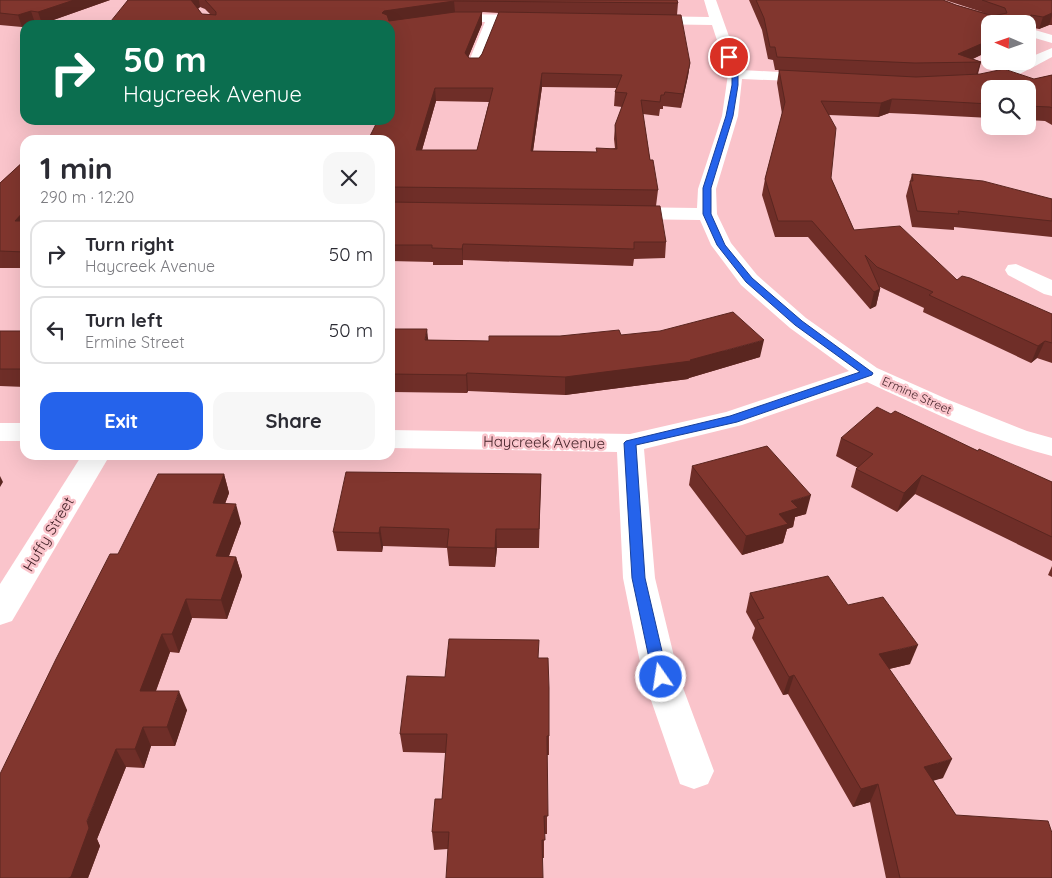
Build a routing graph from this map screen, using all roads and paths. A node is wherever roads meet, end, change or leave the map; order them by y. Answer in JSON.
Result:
{"nodes":[{"id":1,"x":710,"y":0,"type":"edge"},
{"id":2,"x":493,"y":18,"type":"junction"},
{"id":3,"x":549,"y":19,"type":"edge"},
{"id":4,"x":628,"y":20,"type":"edge"},
{"id":5,"x":718,"y":22,"type":"junction"},
{"id":6,"x":395,"y":26,"type":"edge"},
{"id":7,"x":1036,"y":34,"type":"edge"},
{"id":8,"x":1052,"y":39,"type":"edge"},
{"id":9,"x":1052,"y":52,"type":"edge"},
{"id":10,"x":474,"y":66,"type":"edge"},
{"id":11,"x":735,"y":74,"type":"junction"},
{"id":12,"x":833,"y":79,"type":"edge"},
{"id":13,"x":959,"y":82,"type":"edge"},
{"id":14,"x":608,"y":213,"type":"edge"},
{"id":15,"x":707,"y":214,"type":"junction"},
{"id":16,"x":1016,"y":270,"type":"dead end"},
{"id":17,"x":1052,"y":289,"type":"edge"},
{"id":18,"x":868,"y":373,"type":"junction"},
{"id":19,"x":0,"y":432,"type":"edge"},
{"id":20,"x":20,"y":432,"type":"edge"},
{"id":21,"x":395,"y":439,"type":"edge"},
{"id":22,"x":630,"y":443,"type":"junction"},
{"id":23,"x":1052,"y":447,"type":"edge"},
{"id":24,"x":93,"y":460,"type":"edge"},
{"id":25,"x":0,"y":612,"type":"edge"},
{"id":26,"x":694,"y":770,"type":"dead end"}],
"edges":[{"from":1,"to":5,"type":"street","name":"Ermine Street"},
{"from":2,"to":3,"type":"street"},
{"from":2,"to":6,"type":"street"},
{"from":2,"to":10,"type":"street"},
{"from":4,"to":5,"type":"street"},
{"from":5,"to":11,"type":"street","name":"Ermine Street"},
{"from":7,"to":8,"type":"street"},
{"from":9,"to":13,"type":"street"},
{"from":11,"to":12,"type":"street"},
{"from":11,"to":15,"type":"street","name":"Ermine Street"},
{"from":14,"to":15,"type":"street"},
{"from":15,"to":18,"type":"street","name":"Ermine Street"},
{"from":16,"to":17,"type":"street"},
{"from":18,"to":22,"type":"street","name":"Haycreek Avenue"},
{"from":18,"to":23,"type":"street","name":"Ermine Street"},
{"from":19,"to":20,"type":"street"},
{"from":21,"to":22,"type":"street","name":"Haycreek Avenue"},
{"from":22,"to":26,"type":"street"},
{"from":24,"to":25,"type":"street","name":"Huffy Street"}]}
